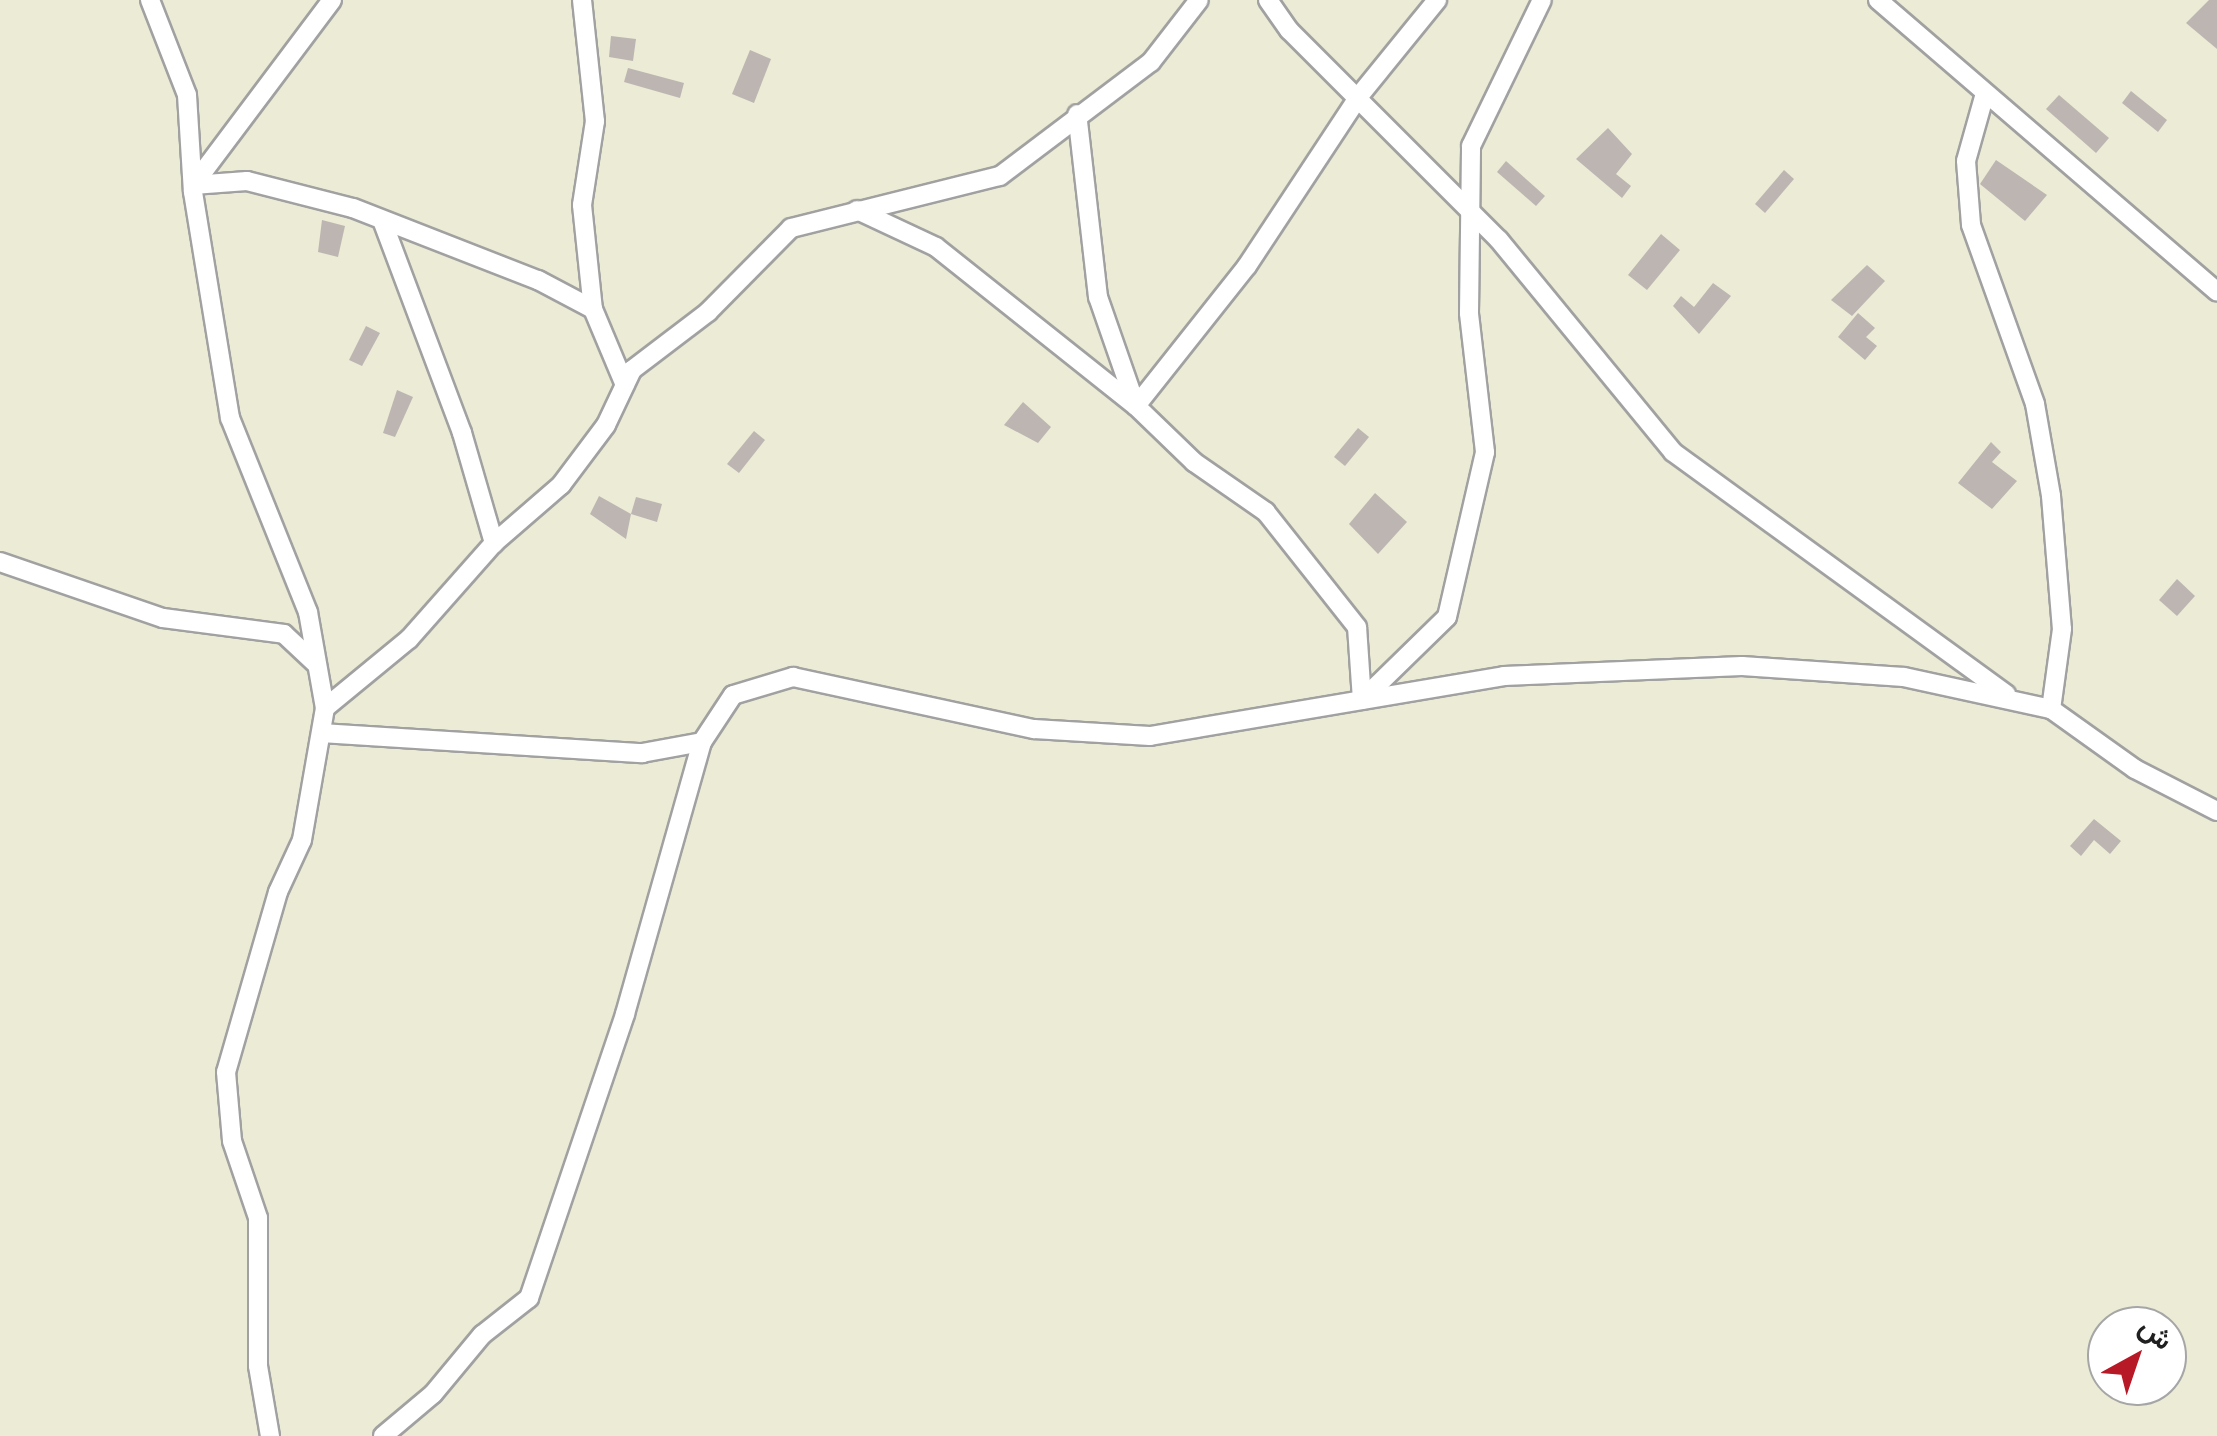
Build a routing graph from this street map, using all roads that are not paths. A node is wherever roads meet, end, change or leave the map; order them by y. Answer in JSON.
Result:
{"nodes":[{"id":1,"x":150,"y":0,"type":"edge"},
{"id":2,"x":332,"y":0,"type":"edge"},
{"id":3,"x":582,"y":0,"type":"edge"},
{"id":4,"x":1199,"y":0,"type":"edge"},
{"id":5,"x":1268,"y":0,"type":"edge"},
{"id":6,"x":1437,"y":0,"type":"edge"},
{"id":7,"x":1542,"y":0,"type":"edge"},
{"id":8,"x":1878,"y":0,"type":"edge"},
{"id":9,"x":1359,"y":96,"type":"junction"},
{"id":10,"x":1984,"y":97,"type":"junction"},
{"id":11,"x":1077,"y":114,"type":"junction"},
{"id":12,"x":192,"y":185,"type":"junction"},
{"id":13,"x":1466,"y":206,"type":"junction"},
{"id":14,"x":857,"y":210,"type":"junction"},
{"id":15,"x":382,"y":220,"type":"junction"},
{"id":16,"x":2217,"y":292,"type":"edge"},
{"id":17,"x":594,"y":309,"type":"junction"},
{"id":18,"x":625,"y":385,"type":"junction"},
{"id":19,"x":1136,"y":406,"type":"junction"},
{"id":20,"x":494,"y":543,"type":"junction"},
{"id":21,"x":0,"y":562,"type":"edge"},
{"id":22,"x":317,"y":665,"type":"junction"},
{"id":23,"x":1362,"y":700,"type":"junction"},
{"id":24,"x":2014,"y":700,"type":"junction"},
{"id":25,"x":325,"y":708,"type":"junction"},
{"id":26,"x":2051,"y":709,"type":"junction"},
{"id":27,"x":321,"y":732,"type":"junction"},
{"id":28,"x":702,"y":742,"type":"junction"},
{"id":29,"x":2217,"y":812,"type":"edge"},
{"id":30,"x":270,"y":1436,"type":"edge"},
{"id":31,"x":383,"y":1436,"type":"edge"}],
"edges":[{"from":1,"to":12,"type":"street"},
{"from":2,"to":12,"type":"street"},
{"from":3,"to":17,"type":"street"},
{"from":4,"to":11,"type":"street"},
{"from":5,"to":9,"type":"street"},
{"from":6,"to":9,"type":"street"},
{"from":7,"to":13,"type":"street"},
{"from":8,"to":10,"type":"street"},
{"from":9,"to":13,"type":"street"},
{"from":9,"to":19,"type":"street"},
{"from":10,"to":16,"type":"street"},
{"from":10,"to":26,"type":"street"},
{"from":11,"to":14,"type":"street"},
{"from":11,"to":19,"type":"street"},
{"from":12,"to":15,"type":"street"},
{"from":12,"to":22,"type":"street"},
{"from":13,"to":23,"type":"street"},
{"from":13,"to":24,"type":"street"},
{"from":14,"to":18,"type":"street"},
{"from":14,"to":19,"type":"street"},
{"from":15,"to":17,"type":"street"},
{"from":15,"to":20,"type":"street"},
{"from":17,"to":18,"type":"street"},
{"from":18,"to":20,"type":"street"},
{"from":19,"to":23,"type":"street"},
{"from":20,"to":25,"type":"street"},
{"from":21,"to":22,"type":"street"},
{"from":22,"to":25,"type":"street"},
{"from":23,"to":24,"type":"street"},
{"from":23,"to":28,"type":"street"},
{"from":24,"to":26,"type":"street"},
{"from":25,"to":27,"type":"street"},
{"from":26,"to":29,"type":"street"},
{"from":27,"to":28,"type":"street"},
{"from":27,"to":30,"type":"street"},
{"from":28,"to":31,"type":"street"}]}
